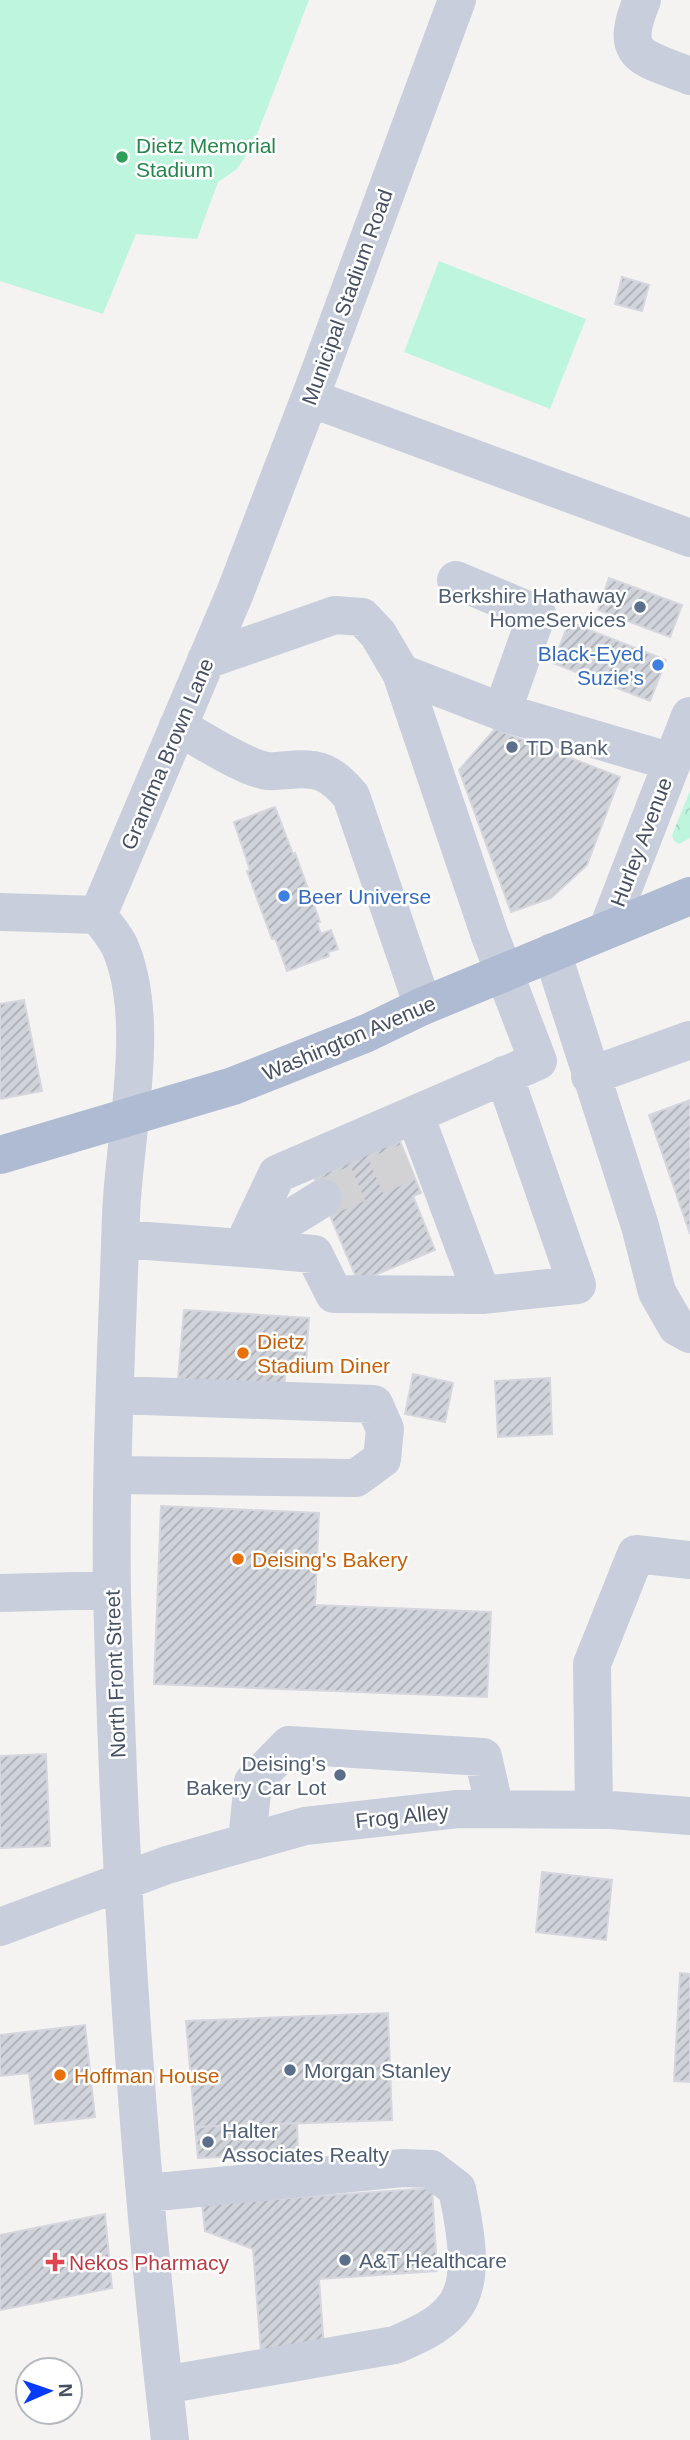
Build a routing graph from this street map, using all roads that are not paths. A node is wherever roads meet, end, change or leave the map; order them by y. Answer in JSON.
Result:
{"nodes":[{"id":1,"x":457,"y":0,"type":"edge"},
{"id":2,"x":642,"y":0,"type":"edge"},
{"id":3,"x":690,"y":76,"type":"edge"},
{"id":4,"x":310,"y":398,"type":"junction"},
{"id":5,"x":690,"y":538,"type":"edge"},
{"id":6,"x":456,"y":580,"type":"dead end"},
{"id":7,"x":235,"y":593,"type":"joint"},
{"id":8,"x":206,"y":660,"type":"junction"},
{"id":9,"x":401,"y":673,"type":"junction"},
{"id":10,"x":502,"y":712,"type":"junction"},
{"id":11,"x":690,"y":716,"type":"edge"},
{"id":12,"x":178,"y":726,"type":"junction"},
{"id":13,"x":672,"y":762,"type":"junction"},
{"id":14,"x":690,"y":896,"type":"edge"},
{"id":15,"x":0,"y":912,"type":"edge"},
{"id":16,"x":98,"y":915,"type":"junction"},
{"id":17,"x":608,"y":928,"type":"junction"},
{"id":18,"x":552,"y":952,"type":"junction"},
{"id":19,"x":504,"y":972,"type":"junction"},
{"id":20,"x":423,"y":1006,"type":"junction"},
{"id":21,"x":690,"y":1041,"type":"edge"},
{"id":22,"x":585,"y":1059,"type":"junction"},
{"id":23,"x":521,"y":1068,"type":"junction"},
{"id":24,"x":415,"y":1115,"type":"junction"},
{"id":25,"x":130,"y":1117,"type":"junction"},
{"id":26,"x":0,"y":1155,"type":"edge"},
{"id":27,"x":323,"y":1198,"type":"tunnel mouth"},
{"id":28,"x":120,"y":1239,"type":"junction"},
{"id":29,"x":242,"y":1248,"type":"junction"},
{"id":30,"x":482,"y":1295,"type":"junction"},
{"id":31,"x":686,"y":1341,"type":"edge"},
{"id":32,"x":116,"y":1395,"type":"junction"},
{"id":33,"x":113,"y":1475,"type":"junction"},
{"id":34,"x":690,"y":1560,"type":"edge"},
{"id":35,"x":112,"y":1590,"type":"junction"},
{"id":36,"x":0,"y":1593,"type":"edge"},
{"id":37,"x":495,"y":1810,"type":"junction"},
{"id":38,"x":594,"y":1810,"type":"junction"},
{"id":39,"x":690,"y":1816,"type":"edge"},
{"id":40,"x":247,"y":1841,"type":"junction"},
{"id":41,"x":122,"y":1882,"type":"junction"},
{"id":42,"x":0,"y":1927,"type":"edge"},
{"id":43,"x":147,"y":2193,"type":"junction"},
{"id":44,"x":164,"y":2385,"type":"junction"},
{"id":45,"x":170,"y":2440,"type":"edge"}],
"edges":[{"from":1,"to":4,"type":"street","name":"Municipal Stadium Road"},
{"from":2,"to":3,"type":"street"},
{"from":4,"to":5,"type":"street"},
{"from":4,"to":7,"type":"street","name":"Municipal Stadium Road"},
{"from":6,"to":10,"type":"street"},
{"from":7,"to":8,"type":"street","name":"Grandma Brown Lane"},
{"from":8,"to":9,"type":"street"},
{"from":8,"to":12,"type":"street","name":"Grandma Brown Lane"},
{"from":9,"to":10,"type":"street"},
{"from":9,"to":19,"type":"street"},
{"from":10,"to":13,"type":"street"},
{"from":11,"to":13,"type":"street","name":"Hurley Avenue"},
{"from":12,"to":16,"type":"street","name":"Grandma Brown Lane"},
{"from":12,"to":20,"type":"street"},
{"from":13,"to":17,"type":"street","name":"Hurley Avenue"},
{"from":14,"to":17,"type":"main road","name":"Washington Avenue"},
{"from":15,"to":16,"type":"street"},
{"from":16,"to":25,"type":"street","name":"North Front Street"},
{"from":17,"to":18,"type":"main road","name":"Washington Avenue"},
{"from":18,"to":19,"type":"main road","name":"Washington Avenue"},
{"from":18,"to":22,"type":"street"},
{"from":19,"to":20,"type":"main road","name":"Washington Avenue"},
{"from":19,"to":23,"type":"street"},
{"from":20,"to":25,"type":"main road","name":"Washington Avenue"},
{"from":21,"to":22,"type":"street"},
{"from":22,"to":23,"type":"street"},
{"from":22,"to":31,"type":"street"},
{"from":23,"to":24,"type":"street"},
{"from":23,"to":30,"type":"street"},
{"from":24,"to":29,"type":"street"},
{"from":24,"to":30,"type":"street"},
{"from":25,"to":26,"type":"main road","name":"Washington Avenue"},
{"from":25,"to":28,"type":"street","name":"North Front Street"},
{"from":27,"to":29,"type":"street"},
{"from":28,"to":29,"type":"street"},
{"from":28,"to":32,"type":"street","name":"North Front Street"},
{"from":29,"to":30,"type":"street"},
{"from":32,"to":33,"type":"street","name":"North Front Street"},
{"from":32,"to":33,"type":"street"},
{"from":33,"to":35,"type":"street","name":"North Front Street"},
{"from":34,"to":38,"type":"street"},
{"from":35,"to":36,"type":"street"},
{"from":35,"to":41,"type":"street","name":"North Front Street"},
{"from":37,"to":38,"type":"street","name":"Frog Alley"},
{"from":37,"to":40,"type":"street","name":"Frog Alley"},
{"from":37,"to":40,"type":"street"},
{"from":38,"to":39,"type":"street","name":"Frog Alley"},
{"from":40,"to":41,"type":"street","name":"Frog Alley"},
{"from":41,"to":42,"type":"street","name":"Frog Alley"},
{"from":41,"to":43,"type":"street","name":"North Front Street"},
{"from":43,"to":44,"type":"street","name":"North Front Street"},
{"from":43,"to":44,"type":"street"},
{"from":44,"to":45,"type":"street","name":"North Front Street"}]}
